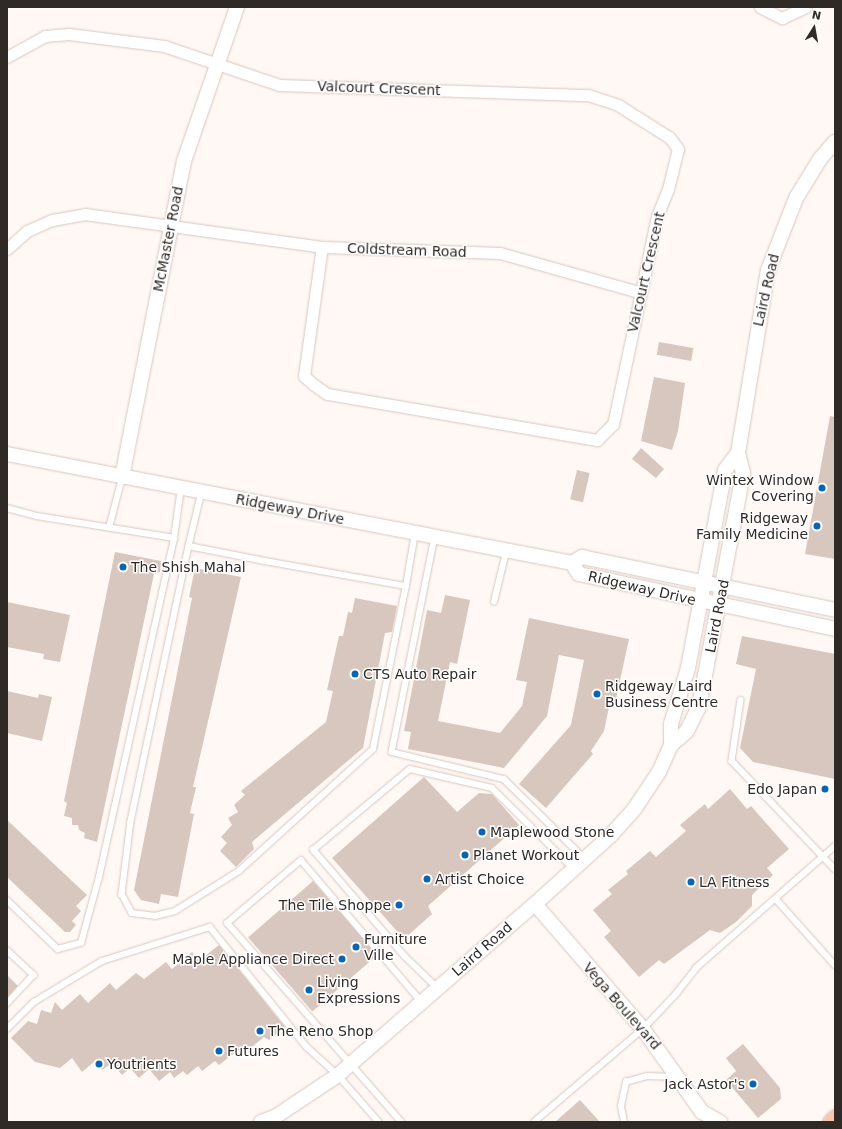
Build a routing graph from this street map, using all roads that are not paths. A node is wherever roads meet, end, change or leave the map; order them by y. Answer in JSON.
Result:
{"nodes":[{"id":1,"x":237,"y":7,"type":"edge"},
{"id":2,"x":760,"y":7,"type":"edge"},
{"id":3,"x":806,"y":7,"type":"edge"},
{"id":4,"x":7,"y":57,"type":"edge"},
{"id":5,"x":216,"y":63,"type":"junction"},
{"id":6,"x":835,"y":142,"type":"edge"},
{"id":7,"x":171,"y":224,"type":"junction"},
{"id":8,"x":322,"y":247,"type":"junction"},
{"id":9,"x":7,"y":249,"type":"edge"},
{"id":10,"x":639,"y":292,"type":"junction"},
{"id":11,"x":738,"y":453,"type":"junction"},
{"id":12,"x":7,"y":454,"type":"edge"},
{"id":13,"x":122,"y":476,"type":"junction"},
{"id":14,"x":181,"y":488,"type":"junction"},
{"id":15,"x":202,"y":492,"type":"junction"},
{"id":16,"x":7,"y":508,"type":"edge"},
{"id":17,"x":109,"y":528,"type":"junction"},
{"id":18,"x":416,"y":533,"type":"junction"},
{"id":19,"x":435,"y":537,"type":"junction"},
{"id":20,"x":174,"y":538,"type":"junction"},
{"id":21,"x":189,"y":546,"type":"junction"},
{"id":22,"x":506,"y":551,"type":"junction"},
{"id":23,"x":572,"y":563,"type":"junction"},
{"id":24,"x":704,"y":583,"type":"junction"},
{"id":25,"x":406,"y":586,"type":"junction"},
{"id":26,"x":723,"y":587,"type":"junction"},
{"id":27,"x":701,"y":601,"type":"junction"},
{"id":28,"x":494,"y":602,"type":"dead end"},
{"id":29,"x":719,"y":606,"type":"junction"},
{"id":30,"x":835,"y":610,"type":"edge"},
{"id":31,"x":835,"y":629,"type":"edge"},
{"id":32,"x":741,"y":700,"type":"dead end"},
{"id":33,"x":671,"y":745,"type":"junction"},
{"id":34,"x":835,"y":846,"type":"edge"},
{"id":35,"x":824,"y":858,"type":"junction"},
{"id":36,"x":585,"y":859,"type":"junction"},
{"id":37,"x":574,"y":869,"type":"junction"},
{"id":38,"x":835,"y":870,"type":"edge"},
{"id":39,"x":7,"y":900,"type":"edge"},
{"id":40,"x":776,"y":900,"type":"junction"},
{"id":41,"x":535,"y":904,"type":"junction"},
{"id":42,"x":7,"y":950,"type":"edge"},
{"id":43,"x":835,"y":965,"type":"edge"},
{"id":44,"x":437,"y":988,"type":"junction"},
{"id":45,"x":422,"y":1002,"type":"junction"},
{"id":46,"x":7,"y":1004,"type":"edge"},
{"id":47,"x":7,"y":1029,"type":"edge"},
{"id":48,"x":643,"y":1029,"type":"junction"},
{"id":49,"x":350,"y":1064,"type":"junction"},
{"id":50,"x":338,"y":1075,"type":"junction"},
{"id":51,"x":680,"y":1077,"type":"junction"},
{"id":52,"x":702,"y":1117,"type":"edge"},
{"id":53,"x":835,"y":1118,"type":"edge"},
{"id":54,"x":261,"y":1122,"type":"edge"},
{"id":55,"x":379,"y":1122,"type":"edge"},
{"id":56,"x":401,"y":1122,"type":"edge"},
{"id":57,"x":534,"y":1122,"type":"edge"},
{"id":58,"x":624,"y":1122,"type":"edge"},
{"id":59,"x":720,"y":1122,"type":"edge"},
{"id":60,"x":831,"y":1122,"type":"edge"}],
"edges":[{"from":1,"to":5,"type":"street","name":"McMaster Road"},
{"from":2,"to":3,"type":"street"},
{"from":4,"to":5,"type":"street"},
{"from":5,"to":7,"type":"street","name":"McMaster Road"},
{"from":5,"to":10,"type":"street","name":"Valcourt Crescent"},
{"from":6,"to":11,"type":"street","name":"Laird Road"},
{"from":7,"to":8,"type":"street","name":"Coldstream Road"},
{"from":7,"to":9,"type":"street","name":"Coldstream Road"},
{"from":7,"to":13,"type":"street","name":"McMaster Road"},
{"from":8,"to":10,"type":"street","name":"Coldstream Road"},
{"from":8,"to":10,"type":"street","name":"Valcourt Crescent"},
{"from":11,"to":24,"type":"street","name":"Laird Road"},
{"from":11,"to":26,"type":"street","name":"Laird Road"},
{"from":12,"to":13,"type":"street","name":"Ridgeway Drive"},
{"from":13,"to":14,"type":"street","name":"Ridgeway Drive"},
{"from":13,"to":17,"type":"lane"},
{"from":14,"to":15,"type":"street","name":"Ridgeway Drive"},
{"from":14,"to":20,"type":"lane"},
{"from":15,"to":18,"type":"street","name":"Ridgeway Drive"},
{"from":15,"to":21,"type":"lane"},
{"from":16,"to":17,"type":"lane"},
{"from":17,"to":20,"type":"lane"},
{"from":18,"to":19,"type":"street","name":"Ridgeway Drive"},
{"from":18,"to":25,"type":"lane"},
{"from":19,"to":22,"type":"street","name":"Ridgeway Drive"},
{"from":19,"to":36,"type":"lane"},
{"from":20,"to":39,"type":"lane"},
{"from":21,"to":25,"type":"lane"},
{"from":21,"to":25,"type":"lane"},
{"from":22,"to":23,"type":"street","name":"Ridgeway Drive"},
{"from":22,"to":28,"type":"lane"},
{"from":23,"to":24,"type":"street","name":"Ridgeway Drive"},
{"from":23,"to":27,"type":"street","name":"Ridgeway Drive"},
{"from":24,"to":26,"type":"street","name":"Ridgeway Drive"},
{"from":24,"to":27,"type":"street","name":"Laird Road"},
{"from":26,"to":29,"type":"street","name":"Laird Road"},
{"from":26,"to":30,"type":"street","name":"Ridgeway Drive"},
{"from":27,"to":29,"type":"street","name":"Ridgeway Drive"},
{"from":27,"to":33,"type":"street","name":"Laird Road"},
{"from":29,"to":31,"type":"street","name":"Ridgeway Drive"},
{"from":29,"to":33,"type":"street","name":"Laird Road"},
{"from":32,"to":35,"type":"lane"},
{"from":33,"to":36,"type":"street","name":"Laird Road"},
{"from":34,"to":35,"type":"lane"},
{"from":35,"to":38,"type":"lane"},
{"from":35,"to":40,"type":"lane"},
{"from":36,"to":37,"type":"street","name":"Laird Road"},
{"from":37,"to":41,"type":"street","name":"Laird Road"},
{"from":37,"to":44,"type":"lane"},
{"from":40,"to":43,"type":"lane"},
{"from":40,"to":48,"type":"lane"},
{"from":41,"to":44,"type":"street","name":"Laird Road"},
{"from":41,"to":48,"type":"street","name":"Vega Boulevard"},
{"from":42,"to":46,"type":"lane"},
{"from":44,"to":45,"type":"street","name":"Laird Road"},
{"from":45,"to":49,"type":"street","name":"Laird Road"},
{"from":45,"to":49,"type":"lane"},
{"from":47,"to":50,"type":"lane"},
{"from":48,"to":51,"type":"street","name":"Vega Boulevard"},
{"from":48,"to":57,"type":"lane"},
{"from":49,"to":50,"type":"street","name":"Laird Road"},
{"from":49,"to":56,"type":"lane"},
{"from":50,"to":54,"type":"street","name":"Laird Road"},
{"from":50,"to":55,"type":"lane"},
{"from":51,"to":52,"type":"street","name":"Vega Boulevard"},
{"from":51,"to":58,"type":"lane"},
{"from":52,"to":59,"type":"street","name":"Vega Boulevard"},
{"from":53,"to":60,"type":"main road"}]}
